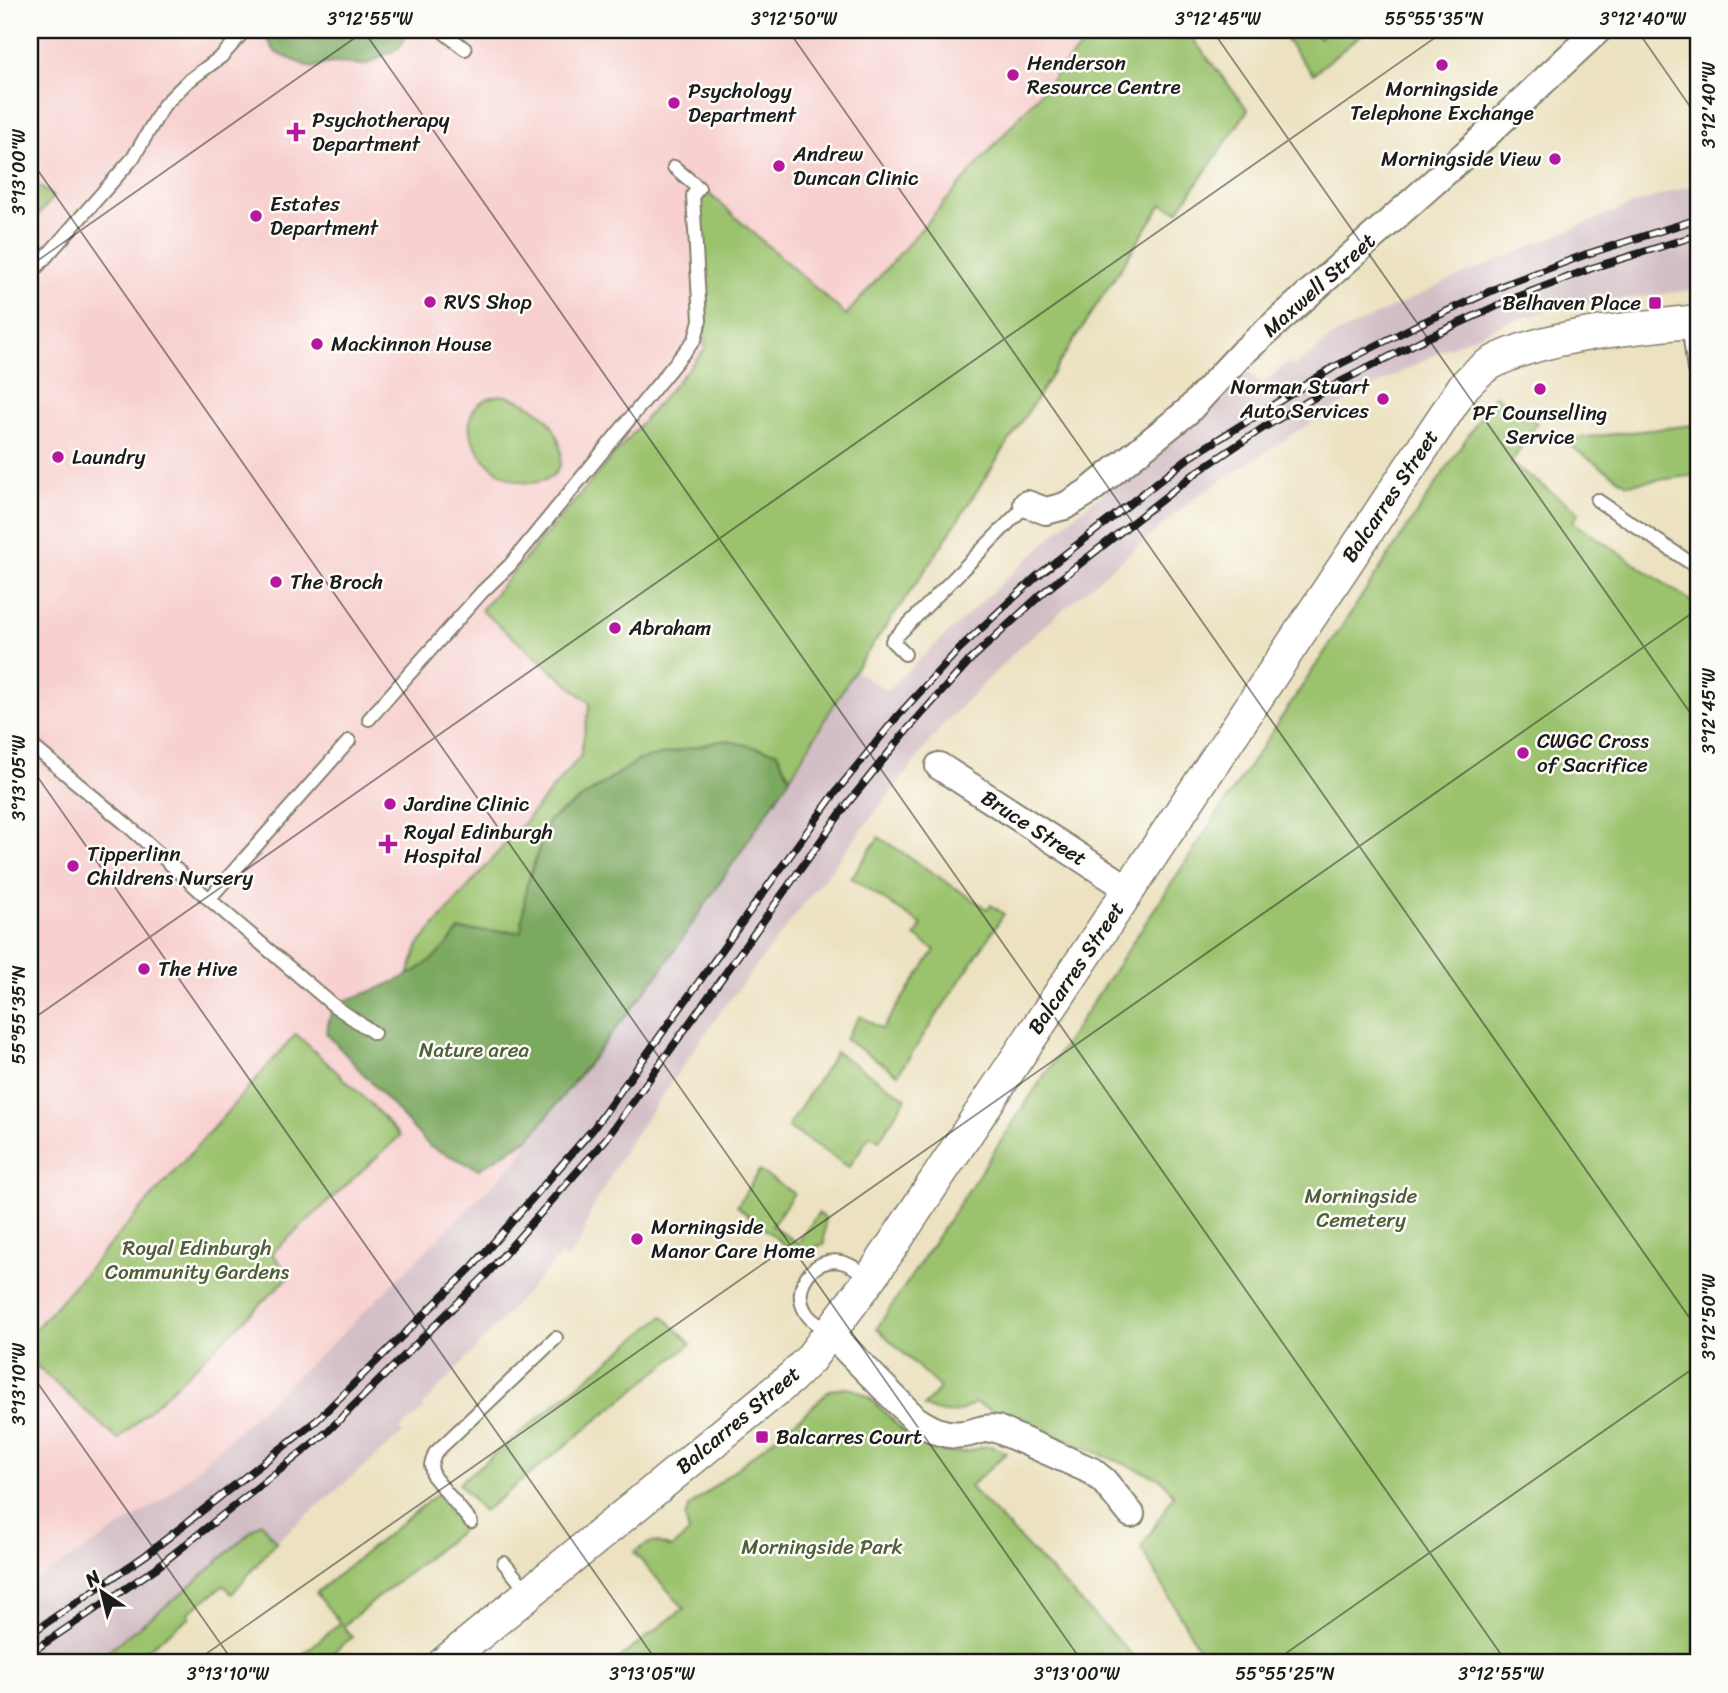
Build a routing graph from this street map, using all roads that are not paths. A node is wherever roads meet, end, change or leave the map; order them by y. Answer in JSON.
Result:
{"nodes":[{"id":1,"x":245,"y":30,"type":"edge"},
{"id":2,"x":441,"y":30,"type":"edge"},
{"id":3,"x":1598,"y":30,"type":"edge"},
{"id":4,"x":465,"y":49,"type":"dead end"},
{"id":5,"x":674,"y":167,"type":"dead end"},
{"id":6,"x":30,"y":275,"type":"edge"},
{"id":7,"x":1693,"y":321,"type":"edge"},
{"id":8,"x":1694,"y":370,"type":"dead end"},
{"id":9,"x":1597,"y":500,"type":"dead end"},
{"id":10,"x":1027,"y":504,"type":"joint"},
{"id":11,"x":1698,"y":568,"type":"edge"},
{"id":12,"x":905,"y":654,"type":"dead end"},
{"id":13,"x":369,"y":719,"type":"dead end"},
{"id":14,"x":349,"y":741,"type":"dead end"},
{"id":15,"x":30,"y":744,"type":"edge"},
{"id":16,"x":939,"y":766,"type":"dead end"},
{"id":17,"x":1129,"y":889,"type":"junction"},
{"id":18,"x":209,"y":899,"type":"junction"},
{"id":19,"x":374,"y":1033,"type":"dead end"},
{"id":20,"x":870,"y":1278,"type":"junction"},
{"id":21,"x":830,"y":1332,"type":"junction"},
{"id":22,"x":556,"y":1338,"type":"dead end"},
{"id":23,"x":1131,"y":1514,"type":"dead end"},
{"id":24,"x":471,"y":1522,"type":"dead end"},
{"id":25,"x":504,"y":1563,"type":"dead end"},
{"id":26,"x":529,"y":1594,"type":"junction"},
{"id":27,"x":444,"y":1663,"type":"edge"}],
"edges":[{"from":1,"to":6,"type":"lane"},
{"from":2,"to":4,"type":"lane"},
{"from":3,"to":10,"type":"street","name":"Maxwell Street"},
{"from":5,"to":13,"type":"lane"},
{"from":7,"to":8,"type":"lane"},
{"from":7,"to":17,"type":"street","name":"Balcarres Street"},
{"from":9,"to":11,"type":"lane"},
{"from":10,"to":12,"type":"lane"},
{"from":14,"to":18,"type":"lane"},
{"from":15,"to":18,"type":"lane"},
{"from":16,"to":17,"type":"street","name":"Bruce Street"},
{"from":17,"to":20,"type":"street","name":"Balcarres Street"},
{"from":18,"to":19,"type":"lane"},
{"from":20,"to":21,"type":"street","name":"Balcarres Street"},
{"from":20,"to":21,"type":"lane"},
{"from":21,"to":23,"type":"street"},
{"from":21,"to":26,"type":"street","name":"Balcarres Street"},
{"from":22,"to":24,"type":"lane"},
{"from":25,"to":26,"type":"lane"},
{"from":26,"to":27,"type":"street","name":"Balcarres Street"}]}
